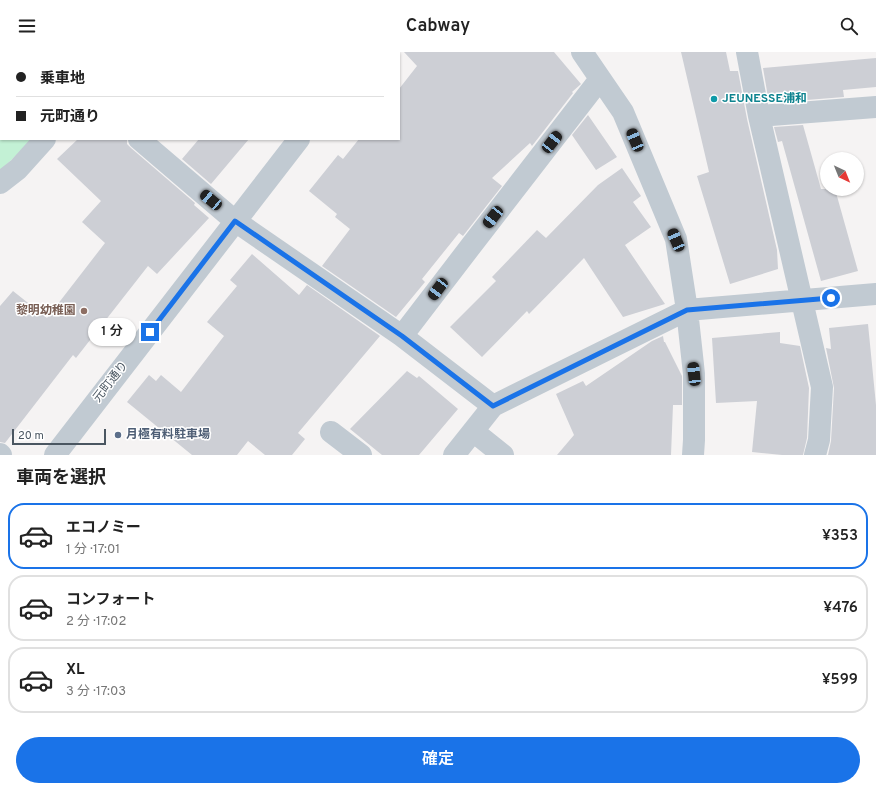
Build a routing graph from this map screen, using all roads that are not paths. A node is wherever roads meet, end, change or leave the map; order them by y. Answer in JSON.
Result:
{"nodes":[{"id":1,"x":582,"y":52,"type":"edge"},
{"id":2,"x":747,"y":52,"type":"edge"},
{"id":3,"x":600,"y":79,"type":"junction"},
{"id":4,"x":876,"y":107,"type":"edge"},
{"id":5,"x":759,"y":116,"type":"junction"},
{"id":6,"x":44,"y":140,"type":"edge"},
{"id":7,"x":140,"y":140,"type":"edge"},
{"id":8,"x":298,"y":140,"type":"edge"},
{"id":9,"x":0,"y":183,"type":"edge"},
{"id":10,"x":235,"y":221,"type":"junction"},
{"id":11,"x":876,"y":294,"type":"edge"},
{"id":12,"x":802,"y":300,"type":"junction"},
{"id":13,"x":687,"y":310,"type":"junction"},
{"id":14,"x":402,"y":336,"type":"junction"},
{"id":15,"x":493,"y":406,"type":"junction"},
{"id":16,"x":473,"y":431,"type":"junction"},
{"id":17,"x":331,"y":432,"type":"dead end"},
{"id":18,"x":55,"y":455,"type":"edge"},
{"id":19,"x":361,"y":455,"type":"edge"},
{"id":20,"x":454,"y":455,"type":"edge"},
{"id":21,"x":503,"y":455,"type":"edge"},
{"id":22,"x":693,"y":455,"type":"edge"},
{"id":23,"x":815,"y":455,"type":"edge"}],
"edges":[{"from":1,"to":3,"type":"street"},
{"from":2,"to":5,"type":"street"},
{"from":3,"to":13,"type":"street"},
{"from":3,"to":14,"type":"street"},
{"from":4,"to":5,"type":"street"},
{"from":5,"to":12,"type":"street"},
{"from":6,"to":9,"type":"street"},
{"from":7,"to":10,"type":"street"},
{"from":8,"to":10,"type":"street","name":"元町通り"},
{"from":10,"to":14,"type":"street"},
{"from":10,"to":18,"type":"street","name":"元町通り"},
{"from":11,"to":12,"type":"street"},
{"from":12,"to":13,"type":"street"},
{"from":12,"to":23,"type":"street"},
{"from":13,"to":15,"type":"street"},
{"from":13,"to":22,"type":"street"},
{"from":14,"to":15,"type":"street"},
{"from":15,"to":16,"type":"street"},
{"from":16,"to":20,"type":"street"},
{"from":16,"to":21,"type":"street"},
{"from":17,"to":19,"type":"street"}]}
